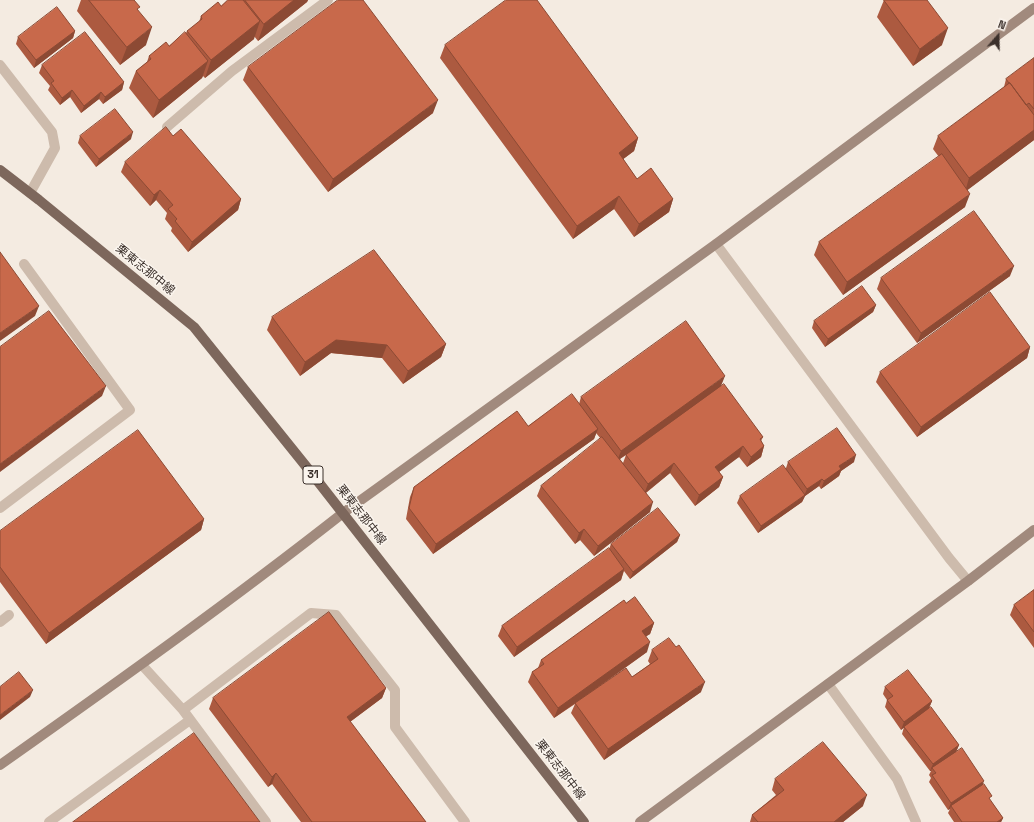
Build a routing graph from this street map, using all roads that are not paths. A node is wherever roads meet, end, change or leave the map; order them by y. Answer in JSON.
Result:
{"nodes":[{"id":1,"x":328,"y":0,"type":"edge"},
{"id":2,"x":1034,"y":8,"type":"edge"},
{"id":3,"x":0,"y":65,"type":"edge"},
{"id":4,"x":166,"y":127,"type":"edge"},
{"id":5,"x":0,"y":170,"type":"edge"},
{"id":6,"x":30,"y":193,"type":"junction"},
{"id":7,"x":716,"y":244,"type":"junction"},
{"id":8,"x":24,"y":264,"type":"dead end"},
{"id":9,"x":0,"y":508,"type":"edge"},
{"id":10,"x":343,"y":513,"type":"junction"},
{"id":11,"x":1034,"y":530,"type":"edge"},
{"id":12,"x":968,"y":581,"type":"junction"},
{"id":13,"x":9,"y":615,"type":"dead end"},
{"id":14,"x":0,"y":622,"type":"edge"},
{"id":15,"x":142,"y":665,"type":"junction"},
{"id":16,"x":828,"y":684,"type":"junction"},
{"id":17,"x":183,"y":710,"type":"junction"},
{"id":18,"x":190,"y":720,"type":"junction"},
{"id":19,"x":0,"y":765,"type":"edge"},
{"id":20,"x":49,"y":822,"type":"edge"},
{"id":21,"x":266,"y":822,"type":"edge"},
{"id":22,"x":465,"y":822,"type":"edge"},
{"id":23,"x":584,"y":822,"type":"edge"},
{"id":24,"x":640,"y":822,"type":"edge"},
{"id":25,"x":916,"y":822,"type":"edge"}],
"edges":[{"from":1,"to":4,"type":"street"},
{"from":2,"to":7,"type":"street"},
{"from":3,"to":6,"type":"street"},
{"from":5,"to":6,"type":"main road","name":"栗東志那中線","number":"31"},
{"from":6,"to":10,"type":"main road","name":"栗東志那中線","number":"31"},
{"from":7,"to":10,"type":"street"},
{"from":7,"to":12,"type":"street"},
{"from":8,"to":9,"type":"street"},
{"from":10,"to":15,"type":"street"},
{"from":10,"to":23,"type":"main road","name":"栗東志那中線","number":"31"},
{"from":11,"to":12,"type":"street"},
{"from":12,"to":16,"type":"street"},
{"from":13,"to":14,"type":"street"},
{"from":15,"to":17,"type":"street"},
{"from":15,"to":19,"type":"street"},
{"from":16,"to":24,"type":"street"},
{"from":16,"to":25,"type":"street"},
{"from":17,"to":18,"type":"street"},
{"from":17,"to":22,"type":"street"},
{"from":18,"to":20,"type":"street"},
{"from":18,"to":21,"type":"street"}]}
